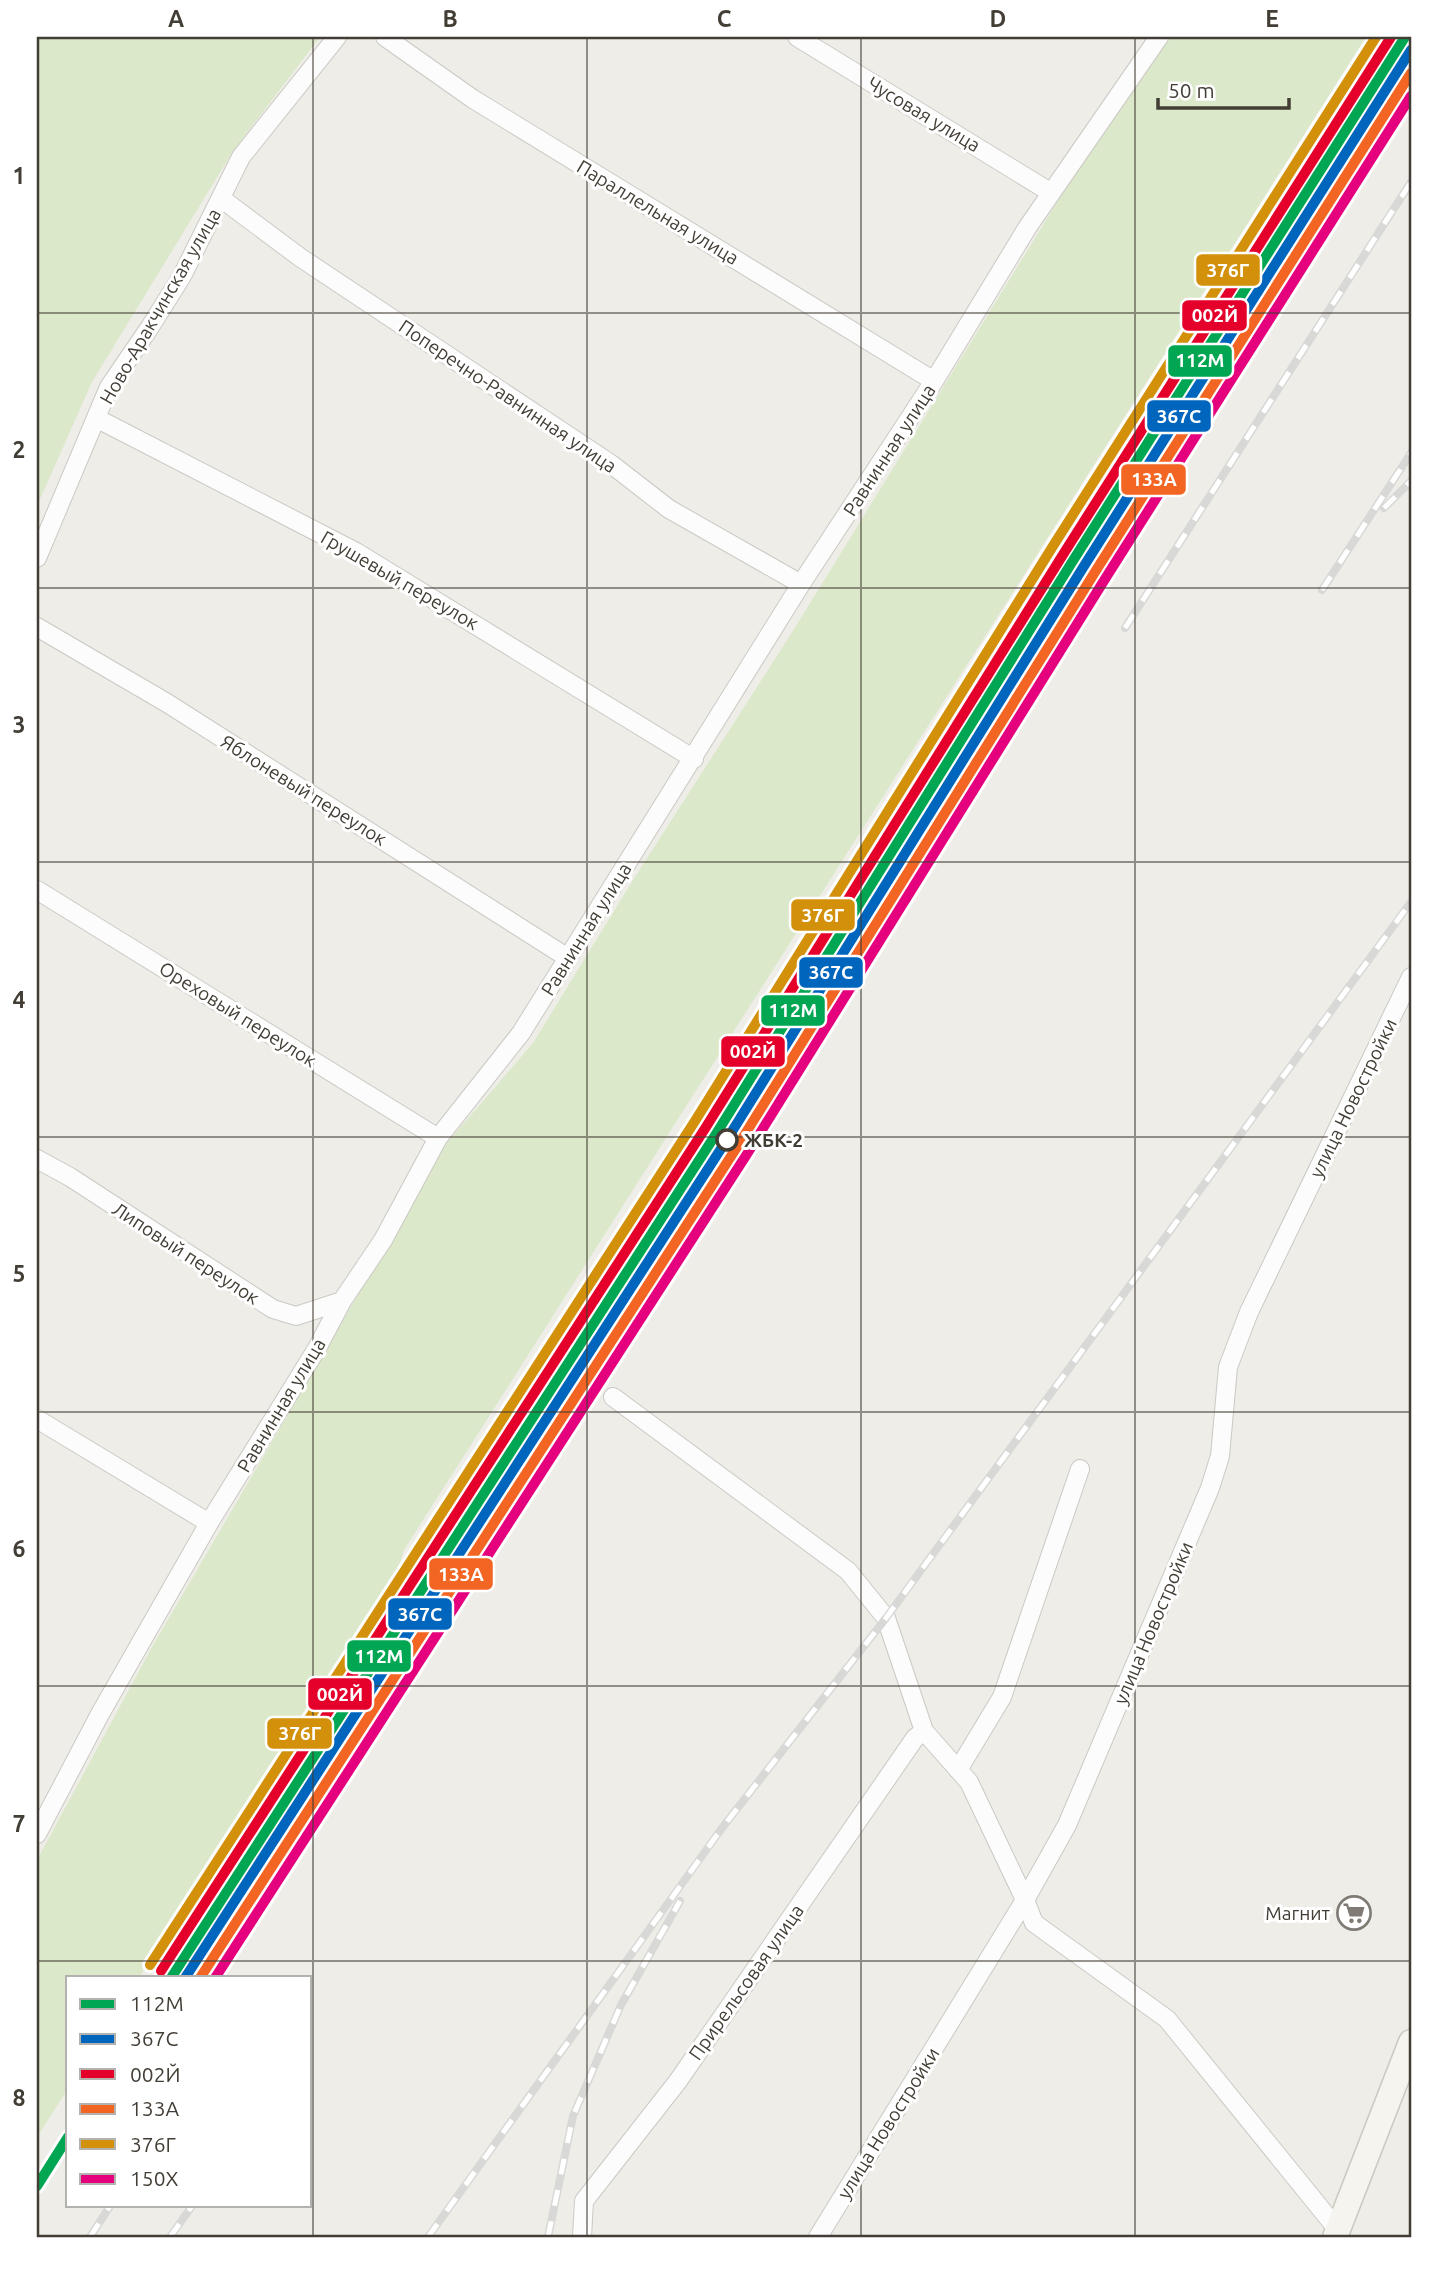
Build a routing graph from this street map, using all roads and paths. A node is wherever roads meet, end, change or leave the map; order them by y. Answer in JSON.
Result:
{"nodes":[{"id":1,"x":337,"y":37,"type":"edge"},
{"id":2,"x":385,"y":37,"type":"edge"},
{"id":3,"x":797,"y":37,"type":"edge"},
{"id":4,"x":1158,"y":37,"type":"edge"},
{"id":5,"x":1051,"y":192,"type":"junction"},
{"id":6,"x":222,"y":199,"type":"junction"},
{"id":7,"x":934,"y":381,"type":"junction"},
{"id":8,"x":96,"y":418,"type":"junction"},
{"id":9,"x":37,"y":558,"type":"edge"},
{"id":10,"x":802,"y":584,"type":"junction"},
{"id":11,"x":37,"y":626,"type":"edge"},
{"id":12,"x":694,"y":759,"type":"junction"},
{"id":13,"x":37,"y":890,"type":"edge"},
{"id":14,"x":568,"y":958,"type":"junction"},
{"id":15,"x":1411,"y":977,"type":"edge"},
{"id":16,"x":438,"y":1138,"type":"junction"},
{"id":17,"x":37,"y":1159,"type":"edge"},
{"id":18,"x":342,"y":1301,"type":"junction"},
{"id":19,"x":613,"y":1397,"type":"dead end"},
{"id":20,"x":37,"y":1419,"type":"edge"},
{"id":21,"x":1080,"y":1469,"type":"dead end"},
{"id":22,"x":209,"y":1523,"type":"junction"},
{"id":23,"x":924,"y":1731,"type":"junction"},
{"id":24,"x":958,"y":1769,"type":"junction"},
{"id":25,"x":37,"y":1834,"type":"edge"},
{"id":26,"x":1025,"y":1900,"type":"junction"},
{"id":27,"x":1411,"y":2042,"type":"edge"},
{"id":28,"x":1336,"y":2234,"type":"edge"},
{"id":29,"x":582,"y":2237,"type":"edge"},
{"id":30,"x":818,"y":2237,"type":"edge"}],
"edges":[{"from":1,"to":6,"type":"street","name":"Ново-Аракчинская улица"},
{"from":2,"to":7,"type":"street","name":"Параллельная улица"},
{"from":3,"to":5,"type":"street","name":"Чусовая улица"},
{"from":4,"to":5,"type":"street","name":"Равнинная улица"},
{"from":5,"to":7,"type":"street","name":"Равнинная улица"},
{"from":6,"to":8,"type":"street","name":"Ново-Аракчинская улица"},
{"from":6,"to":10,"type":"street","name":"Поперечно-Равнинная улица"},
{"from":7,"to":10,"type":"street","name":"Равнинная улица"},
{"from":8,"to":9,"type":"street","name":"Ново-Аракчинская улица"},
{"from":8,"to":12,"type":"street","name":"Грушевый переулок"},
{"from":10,"to":12,"type":"street","name":"Равнинная улица"},
{"from":11,"to":14,"type":"street","name":"Яблоневый переулок"},
{"from":12,"to":14,"type":"street","name":"Равнинная улица"},
{"from":13,"to":16,"type":"street","name":"Ореховый переулок"},
{"from":14,"to":16,"type":"street","name":"Равнинная улица"},
{"from":15,"to":26,"type":"street","name":"улица Новостройки"},
{"from":16,"to":18,"type":"street","name":"Равнинная улица"},
{"from":17,"to":18,"type":"street","name":"Липовый переулок"},
{"from":18,"to":22,"type":"street","name":"Равнинная улица"},
{"from":19,"to":23,"type":"street"},
{"from":20,"to":22,"type":"street"},
{"from":21,"to":24,"type":"street"},
{"from":22,"to":25,"type":"street","name":"Равнинная улица"},
{"from":23,"to":24,"type":"street"},
{"from":23,"to":29,"type":"street","name":"Прирельсовая улица"},
{"from":24,"to":26,"type":"street"},
{"from":26,"to":28,"type":"street"},
{"from":26,"to":30,"type":"street","name":"улица Новостройки"},
{"from":27,"to":28,"type":"main road"}]}
